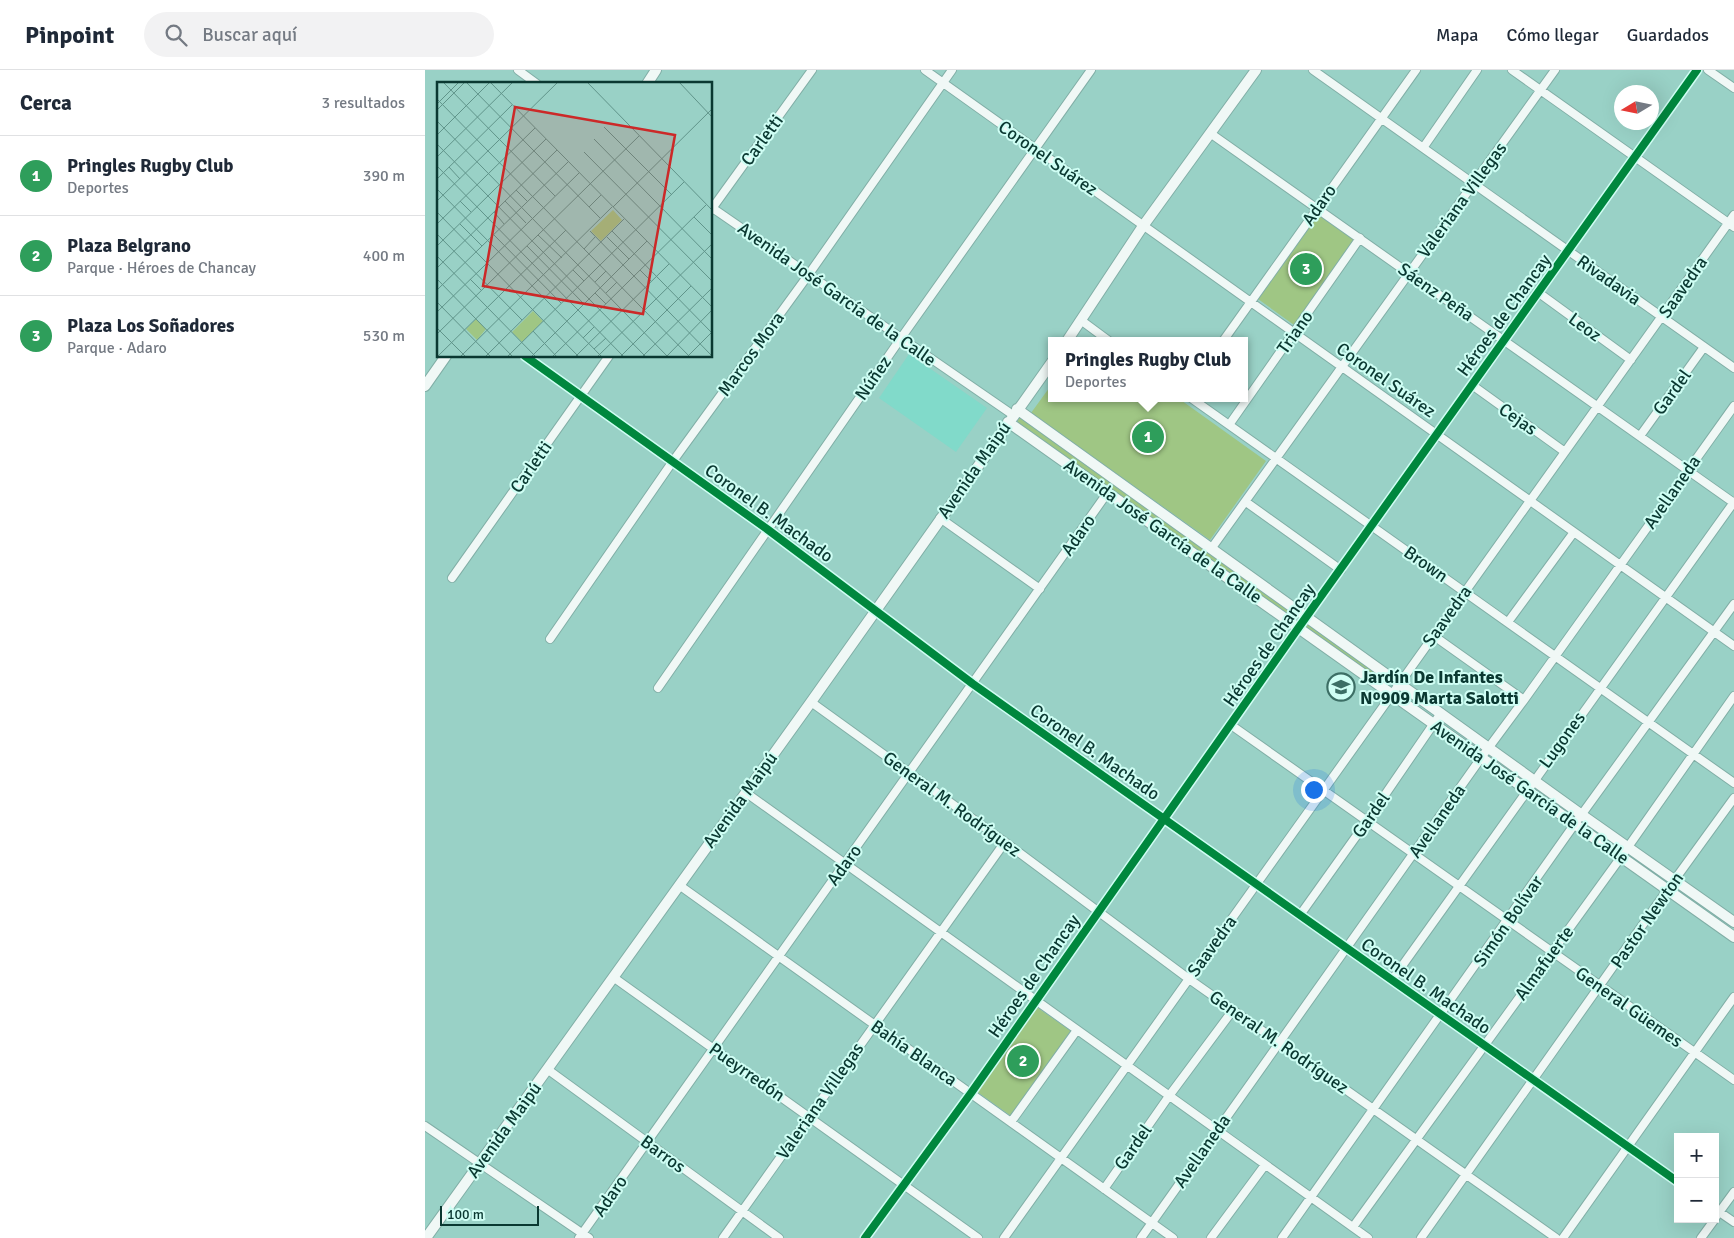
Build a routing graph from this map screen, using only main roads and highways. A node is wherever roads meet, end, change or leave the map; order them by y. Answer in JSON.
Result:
{"nodes":[{"id":1,"x":656,"y":70,"type":"edge"},
{"id":2,"x":1256,"y":70,"type":"edge"},
{"id":3,"x":648,"y":82,"type":"edge"},
{"id":4,"x":1070,"y":337,"type":"edge"},
{"id":5,"x":445,"y":358,"type":"edge"},
{"id":6,"x":1048,"y":367,"type":"edge"},
{"id":7,"x":425,"y":386,"type":"edge"},
{"id":8,"x":1013,"y":415,"type":"junction"},
{"id":9,"x":1734,"y":922,"type":"edge"},
{"id":10,"x":1734,"y":937,"type":"edge"},
{"id":11,"x":426,"y":1238,"type":"edge"}],
"edges":[{"from":1,"to":3,"type":"main road"},
{"from":2,"to":4,"type":"main road"},
{"from":5,"to":7,"type":"main road"},
{"from":6,"to":8,"type":"main road","name":"Avenida Maipú"},
{"from":8,"to":9,"type":"main road","name":"Avenida José García de la Calle"},
{"from":8,"to":10,"type":"main road","name":"Avenida José García de la Calle"},
{"from":8,"to":11,"type":"main road","name":"Avenida Maipú"}]}
